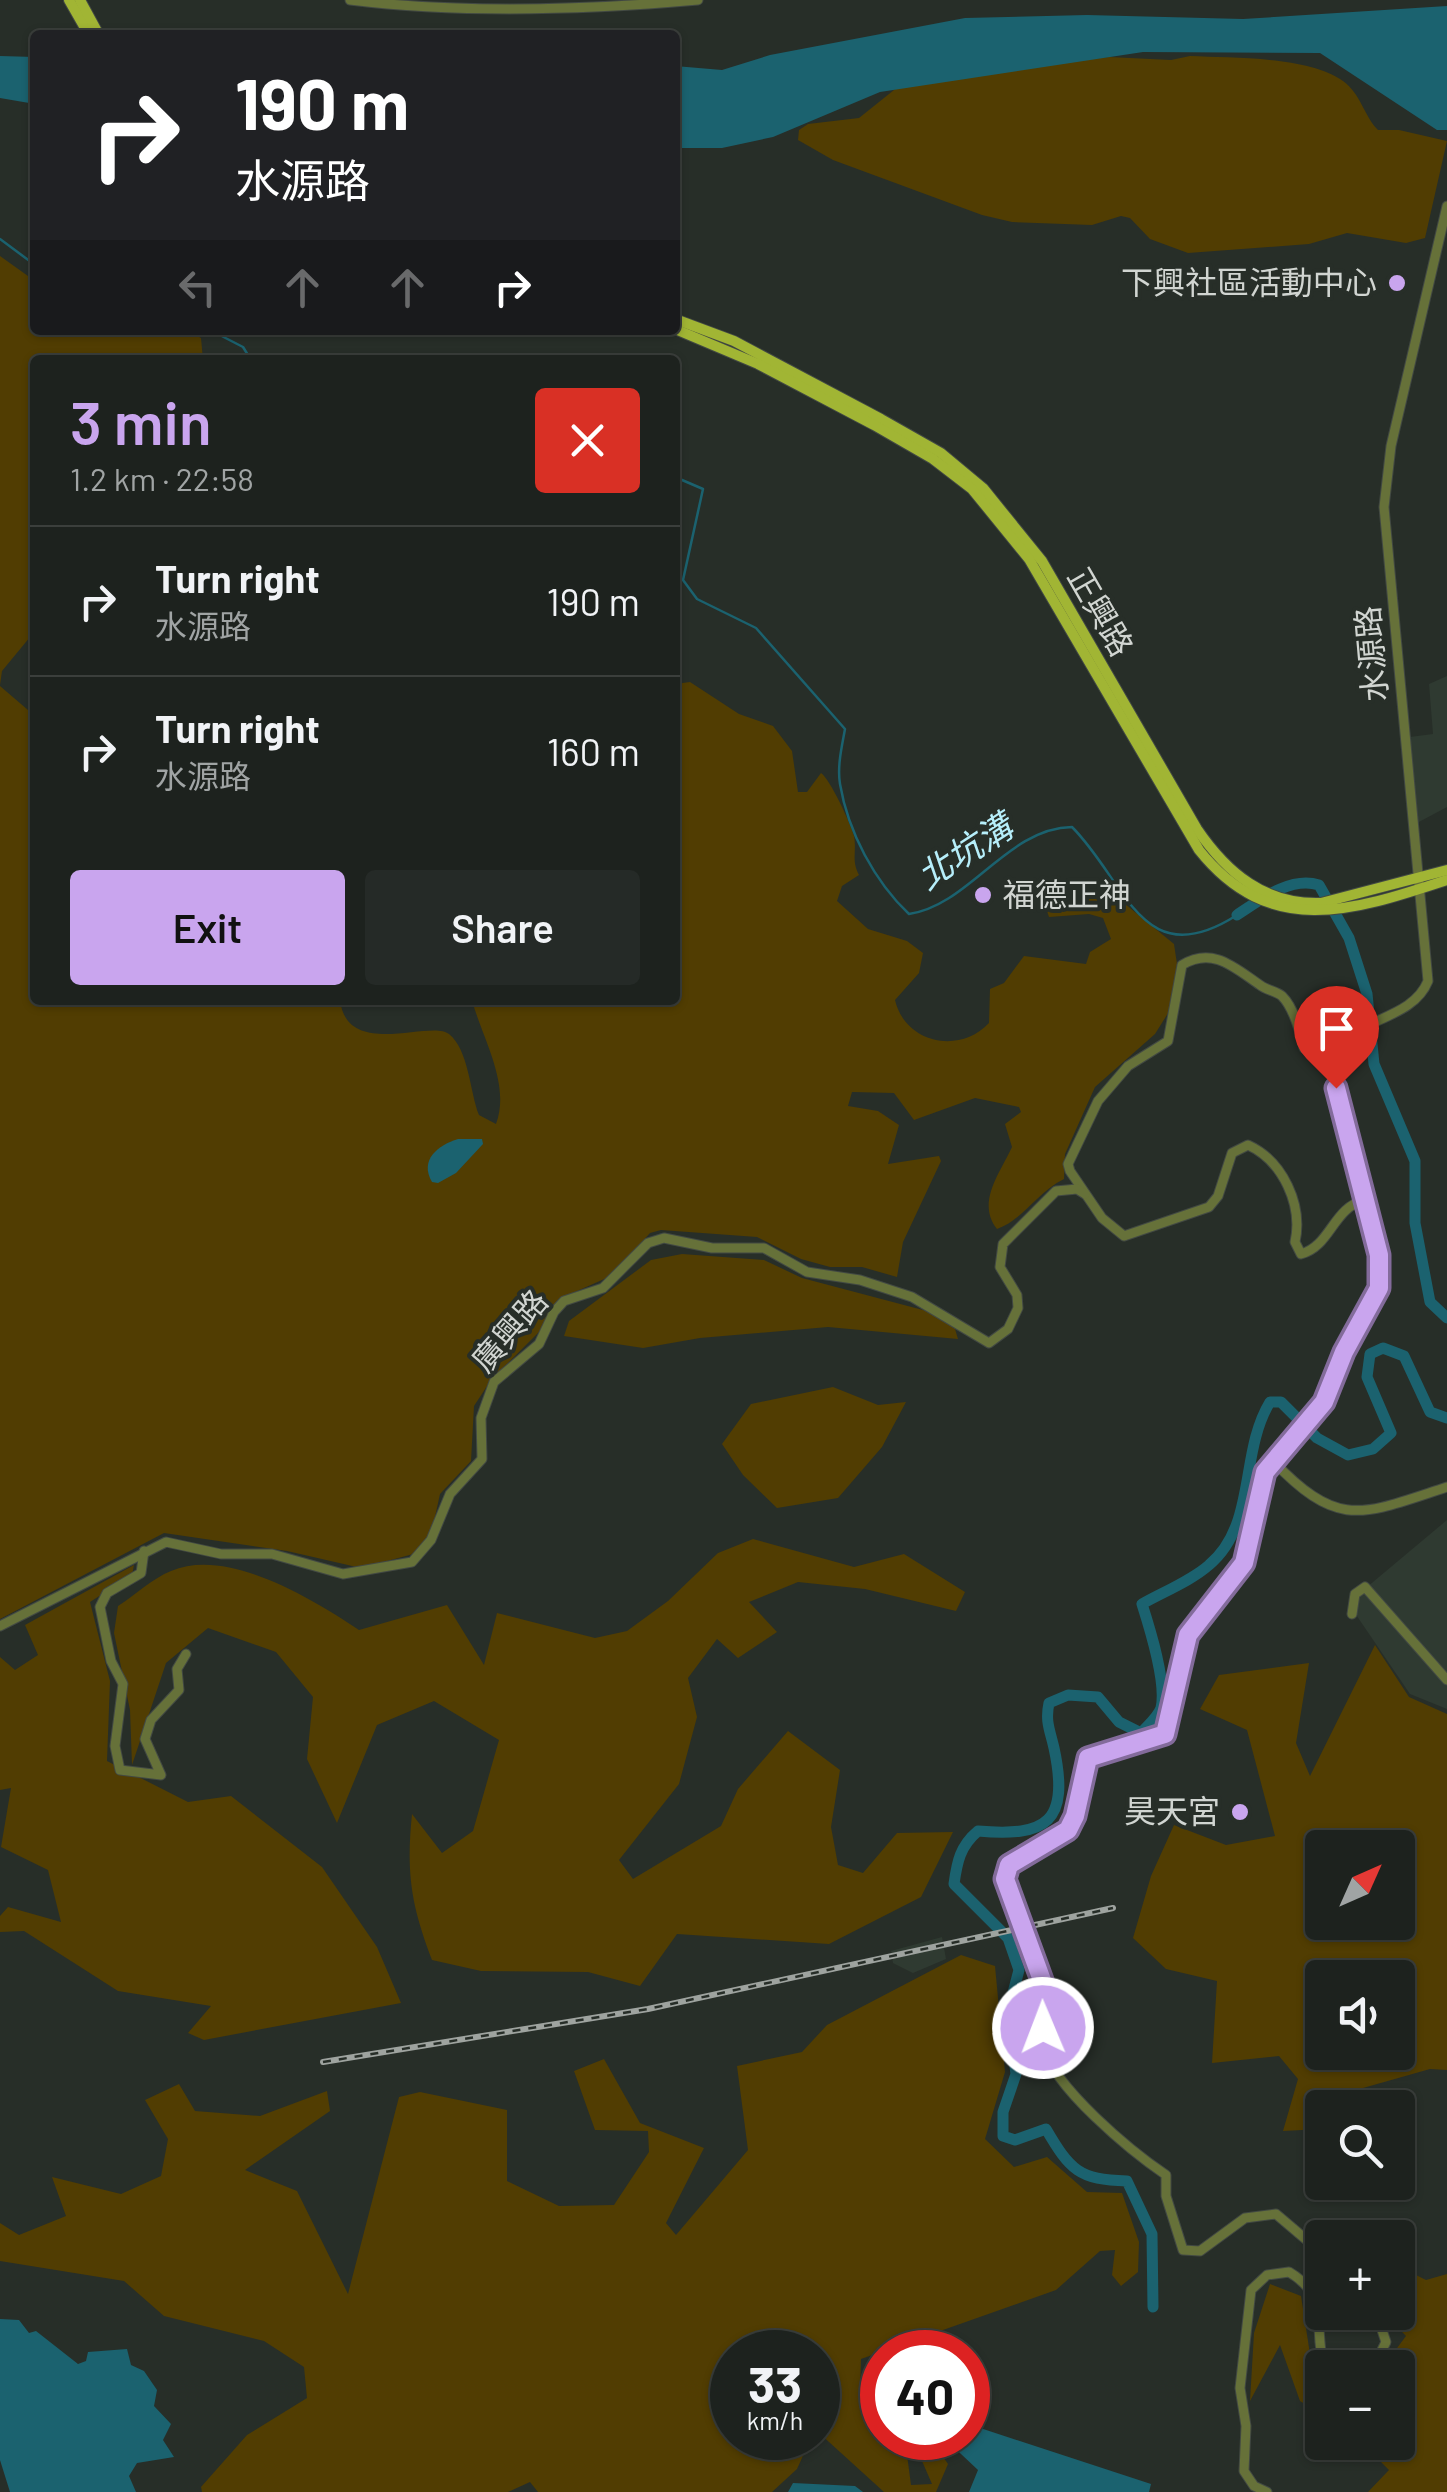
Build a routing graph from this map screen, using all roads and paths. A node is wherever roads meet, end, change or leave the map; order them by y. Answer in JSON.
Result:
{"nodes":[{"id":1,"x":69,"y":0,"type":"edge"},
{"id":2,"x":80,"y":0,"type":"edge"},
{"id":3,"x":350,"y":0,"type":"edge"},
{"id":4,"x":698,"y":0,"type":"edge"},
{"id":5,"x":86,"y":30,"type":"edge"},
{"id":6,"x":96,"y":30,"type":"edge"},
{"id":7,"x":1447,"y":206,"type":"edge"},
{"id":8,"x":680,"y":321,"type":"edge"},
{"id":9,"x":680,"y":331,"type":"edge"},
{"id":10,"x":1447,"y":870,"type":"edge"},
{"id":11,"x":1447,"y":880,"type":"edge"},
{"id":12,"x":1418,"y":884,"type":"junction"},
{"id":13,"x":1261,"y":895,"type":"junction"},
{"id":14,"x":1324,"y":907,"type":"junction"},
{"id":15,"x":1304,"y":1048,"type":"dead end"},
{"id":16,"x":1084,"y":1194,"type":"junction"},
{"id":17,"x":1366,"y":1200,"type":"junction"},
{"id":18,"x":1272,"y":1460,"type":"junction"},
{"id":19,"x":1447,"y":1487,"type":"edge"},
{"id":20,"x":144,"y":1551,"type":"junction"},
{"id":21,"x":1352,"y":1614,"type":"dead end"},
{"id":22,"x":0,"y":1626,"type":"edge"},
{"id":23,"x":186,"y":1654,"type":"dead end"},
{"id":24,"x":1447,"y":1680,"type":"edge"},
{"id":25,"x":1305,"y":2239,"type":"edge"},
{"id":26,"x":1319,"y":2350,"type":"edge"},
{"id":27,"x":1267,"y":2492,"type":"edge"}],
"edges":[{"from":1,"to":5,"type":"main road"},
{"from":2,"to":6,"type":"main road"},
{"from":3,"to":4,"type":"street"},
{"from":7,"to":12,"type":"street","name":"水源路"},
{"from":8,"to":13,"type":"main road","name":"正興路"},
{"from":9,"to":13,"type":"main road","name":"正興路"},
{"from":10,"to":12,"type":"main road","name":"正興路"},
{"from":11,"to":12,"type":"main road","name":"正興路"},
{"from":12,"to":14,"type":"main road","name":"正興路"},
{"from":12,"to":17,"type":"street","name":"水源路"},
{"from":13,"to":14,"type":"main road","name":"正興路"},
{"from":13,"to":14,"type":"main road","name":"正興路"},
{"from":15,"to":16,"type":"street"},
{"from":16,"to":17,"type":"street"},
{"from":16,"to":20,"type":"street","name":"廣興路"},
{"from":17,"to":18,"type":"street"},
{"from":18,"to":19,"type":"street"},
{"from":18,"to":25,"type":"street"},
{"from":20,"to":22,"type":"street","name":"廣興路"},
{"from":20,"to":23,"type":"street"},
{"from":21,"to":24,"type":"street"},
{"from":26,"to":27,"type":"street"}]}
